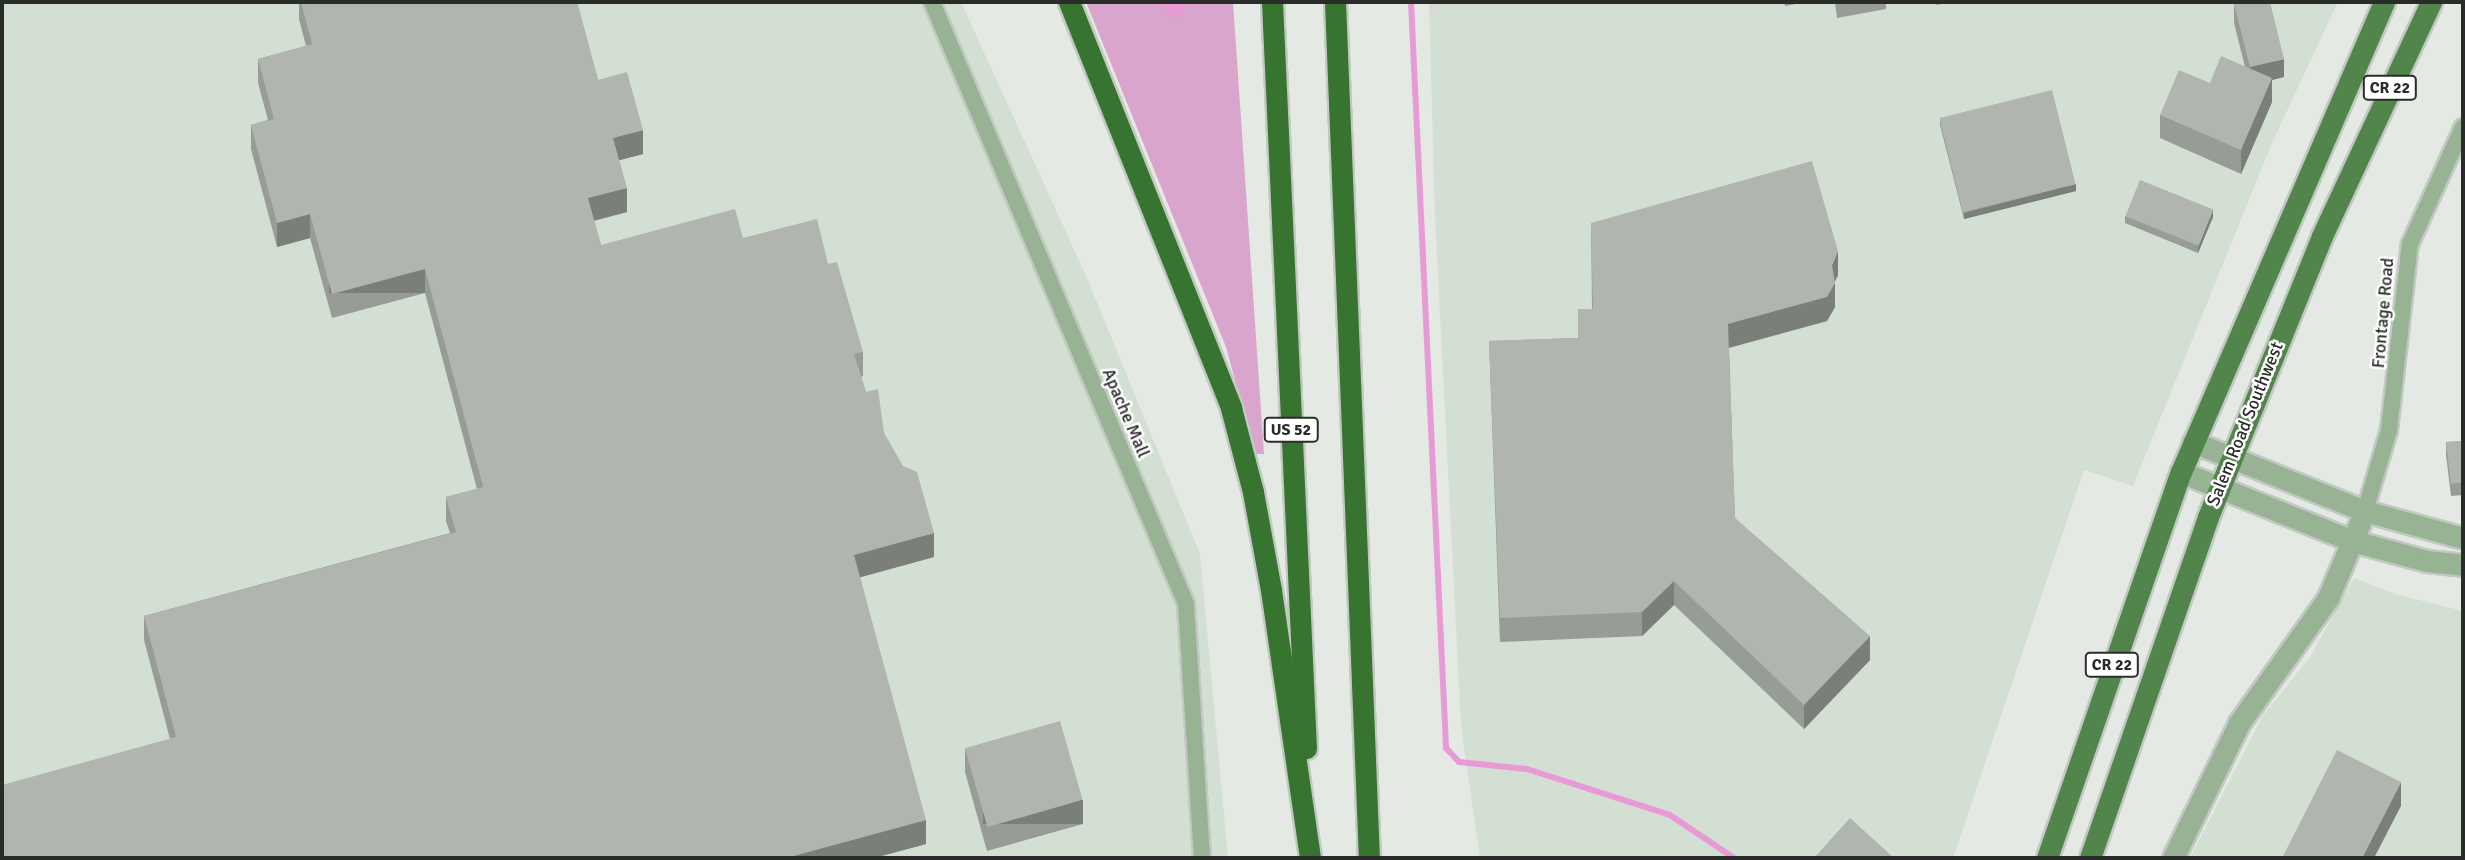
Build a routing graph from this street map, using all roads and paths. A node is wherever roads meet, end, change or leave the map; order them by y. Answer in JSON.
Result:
{"nodes":[{"id":1,"x":932,"y":2,"type":"edge"},
{"id":2,"x":1069,"y":2,"type":"edge"},
{"id":3,"x":1272,"y":2,"type":"edge"},
{"id":4,"x":1335,"y":2,"type":"edge"},
{"id":5,"x":2384,"y":2,"type":"edge"},
{"id":6,"x":2431,"y":2,"type":"edge"},
{"id":7,"x":2463,"y":127,"type":"edge"},
{"id":8,"x":2193,"y":442,"type":"junction"},
{"id":9,"x":2231,"y":457,"type":"junction"},
{"id":10,"x":2180,"y":472,"type":"junction"},
{"id":11,"x":2219,"y":487,"type":"junction"},
{"id":12,"x":2365,"y":511,"type":"junction"},
{"id":13,"x":2463,"y":538,"type":"edge"},
{"id":14,"x":2353,"y":541,"type":"junction"},
{"id":15,"x":2463,"y":565,"type":"edge"},
{"id":16,"x":1202,"y":858,"type":"edge"},
{"id":17,"x":1310,"y":858,"type":"edge"},
{"id":18,"x":1369,"y":858,"type":"edge"},
{"id":19,"x":2047,"y":858,"type":"edge"},
{"id":20,"x":2090,"y":858,"type":"edge"},
{"id":21,"x":2173,"y":858,"type":"edge"}],
"edges":[{"from":1,"to":16,"type":"street","name":"Apache Mall"},
{"from":2,"to":17,"type":"highway"},
{"from":3,"to":17,"type":"highway","number":"US 52"},
{"from":4,"to":18,"type":"highway"},
{"from":5,"to":8,"type":"main road","number":"CR 22"},
{"from":6,"to":9,"type":"main road","name":"Salem Road Southwest","number":"CR 22"},
{"from":7,"to":12,"type":"street","name":"Frontage Road"},
{"from":8,"to":9,"type":"street"},
{"from":8,"to":10,"type":"main road","number":"CR 22"},
{"from":9,"to":11,"type":"main road","name":"Salem Road Southwest","number":"CR 22"},
{"from":9,"to":12,"type":"street"},
{"from":10,"to":11,"type":"street"},
{"from":10,"to":19,"type":"main road","number":"CR 22"},
{"from":11,"to":14,"type":"street"},
{"from":11,"to":20,"type":"main road","name":"Salem Road Southwest","number":"CR 22"},
{"from":12,"to":13,"type":"street"},
{"from":12,"to":14,"type":"street"},
{"from":14,"to":15,"type":"street"},
{"from":14,"to":21,"type":"street"}]}
